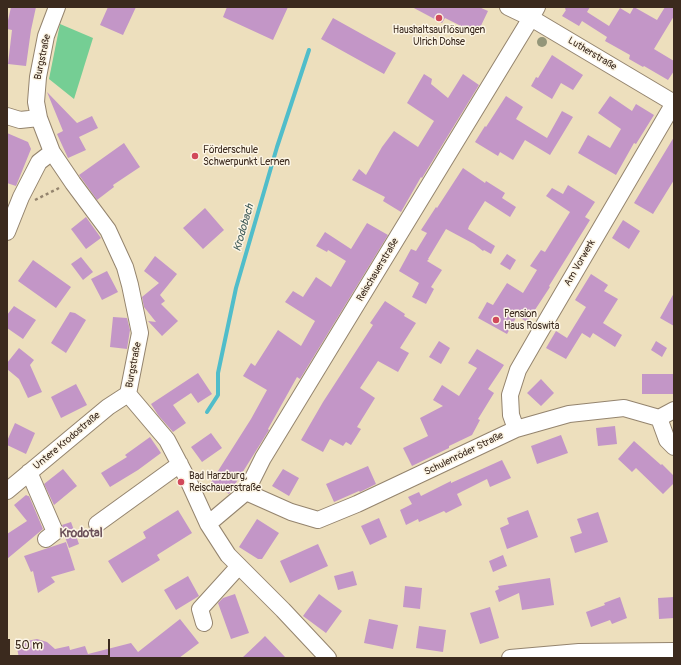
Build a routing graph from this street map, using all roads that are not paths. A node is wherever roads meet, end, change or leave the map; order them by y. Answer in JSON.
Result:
{"nodes":[{"id":1,"x":56,"y":7,"type":"edge"},
{"id":2,"x":508,"y":7,"type":"edge"},
{"id":3,"x":534,"y":12,"type":"edge"},
{"id":4,"x":674,"y":103,"type":"edge"},
{"id":5,"x":7,"y":116,"type":"edge"},
{"id":6,"x":39,"y":118,"type":"junction"},
{"id":7,"x":52,"y":152,"type":"junction"},
{"id":8,"x":7,"y":232,"type":"edge"},
{"id":9,"x":128,"y":394,"type":"junction"},
{"id":10,"x":674,"y":410,"type":"edge"},
{"id":11,"x":659,"y":418,"type":"junction"},
{"id":12,"x":516,"y":429,"type":"junction"},
{"id":13,"x":674,"y":447,"type":"edge"},
{"id":14,"x":180,"y":464,"type":"junction"},
{"id":15,"x":30,"y":472,"type":"junction"},
{"id":16,"x":7,"y":490,"type":"edge"},
{"id":17,"x":246,"y":492,"type":"junction"},
{"id":18,"x":97,"y":524,"type":"dead end"},
{"id":19,"x":208,"y":524,"type":"junction"},
{"id":20,"x":46,"y":539,"type":"dead end"},
{"id":21,"x":239,"y":566,"type":"junction"},
{"id":22,"x":204,"y":623,"type":"dead end"},
{"id":23,"x":674,"y":651,"type":"edge"},
{"id":24,"x":328,"y":658,"type":"edge"},
{"id":25,"x":510,"y":658,"type":"edge"}],
"edges":[{"from":1,"to":6,"type":"street","name":"Burgstraße"},
{"from":2,"to":3,"type":"street","name":"Lutherstraße"},
{"from":3,"to":4,"type":"street","name":"Lutherstraße"},
{"from":3,"to":17,"type":"street","name":"Reischauerstraße"},
{"from":4,"to":12,"type":"street","name":"Am Vorwerk"},
{"from":5,"to":6,"type":"street"},
{"from":6,"to":7,"type":"street","name":"Burgstraße"},
{"from":7,"to":8,"type":"street"},
{"from":7,"to":9,"type":"street","name":"Burgstraße"},
{"from":9,"to":14,"type":"street","name":"Burgstraße"},
{"from":9,"to":15,"type":"street","name":"Untere Krodostraße"},
{"from":10,"to":11,"type":"street"},
{"from":11,"to":12,"type":"street","name":"Schulenröder Straße"},
{"from":11,"to":13,"type":"street"},
{"from":12,"to":17,"type":"street","name":"Schulenröder Straße"},
{"from":14,"to":18,"type":"street"},
{"from":14,"to":19,"type":"street","name":"Burgstraße"},
{"from":15,"to":16,"type":"street","name":"Untere Krodostraße"},
{"from":15,"to":20,"type":"street"},
{"from":17,"to":19,"type":"street","name":"Reischauerstraße"},
{"from":19,"to":21,"type":"street","name":"Burgstraße"},
{"from":21,"to":22,"type":"street"},
{"from":21,"to":24,"type":"street","name":"Burgstraße"},
{"from":23,"to":25,"type":"street"}]}
